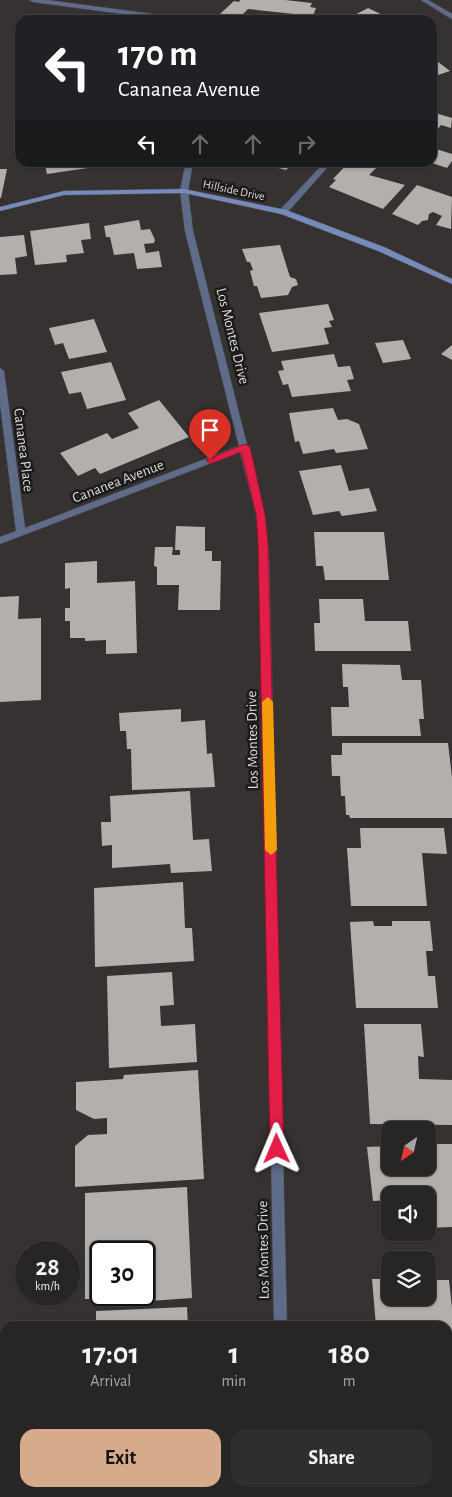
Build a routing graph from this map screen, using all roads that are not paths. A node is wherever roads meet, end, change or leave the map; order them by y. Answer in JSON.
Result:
{"nodes":[{"id":1,"x":33,"y":0,"type":"edge"},
{"id":2,"x":424,"y":0,"type":"edge"},
{"id":3,"x":145,"y":15,"type":"edge"},
{"id":4,"x":452,"y":16,"type":"edge"},
{"id":5,"x":189,"y":167,"type":"edge"},
{"id":6,"x":325,"y":167,"type":"edge"},
{"id":7,"x":184,"y":191,"type":"junction"},
{"id":8,"x":0,"y":209,"type":"edge"},
{"id":9,"x":283,"y":212,"type":"junction"},
{"id":10,"x":452,"y":282,"type":"edge"},
{"id":11,"x":0,"y":371,"type":"edge"},
{"id":12,"x":245,"y":447,"type":"junction"},
{"id":13,"x":21,"y":534,"type":"junction"},
{"id":14,"x":0,"y":542,"type":"edge"},
{"id":15,"x":281,"y":1321,"type":"edge"}],
"edges":[{"from":1,"to":3,"type":"street"},
{"from":2,"to":4,"type":"street"},
{"from":5,"to":7,"type":"street","name":"Los Montes Drive"},
{"from":6,"to":9,"type":"street"},
{"from":7,"to":8,"type":"main road","name":"Hillside Drive"},
{"from":7,"to":9,"type":"main road","name":"Hillside Drive"},
{"from":7,"to":12,"type":"street","name":"Los Montes Drive"},
{"from":9,"to":10,"type":"main road","name":"Hillside Drive"},
{"from":11,"to":13,"type":"street","name":"Cananea Place"},
{"from":12,"to":13,"type":"street","name":"Cananea Avenue"},
{"from":12,"to":15,"type":"street","name":"Los Montes Drive"},
{"from":13,"to":14,"type":"street","name":"Cananea Avenue"}]}
